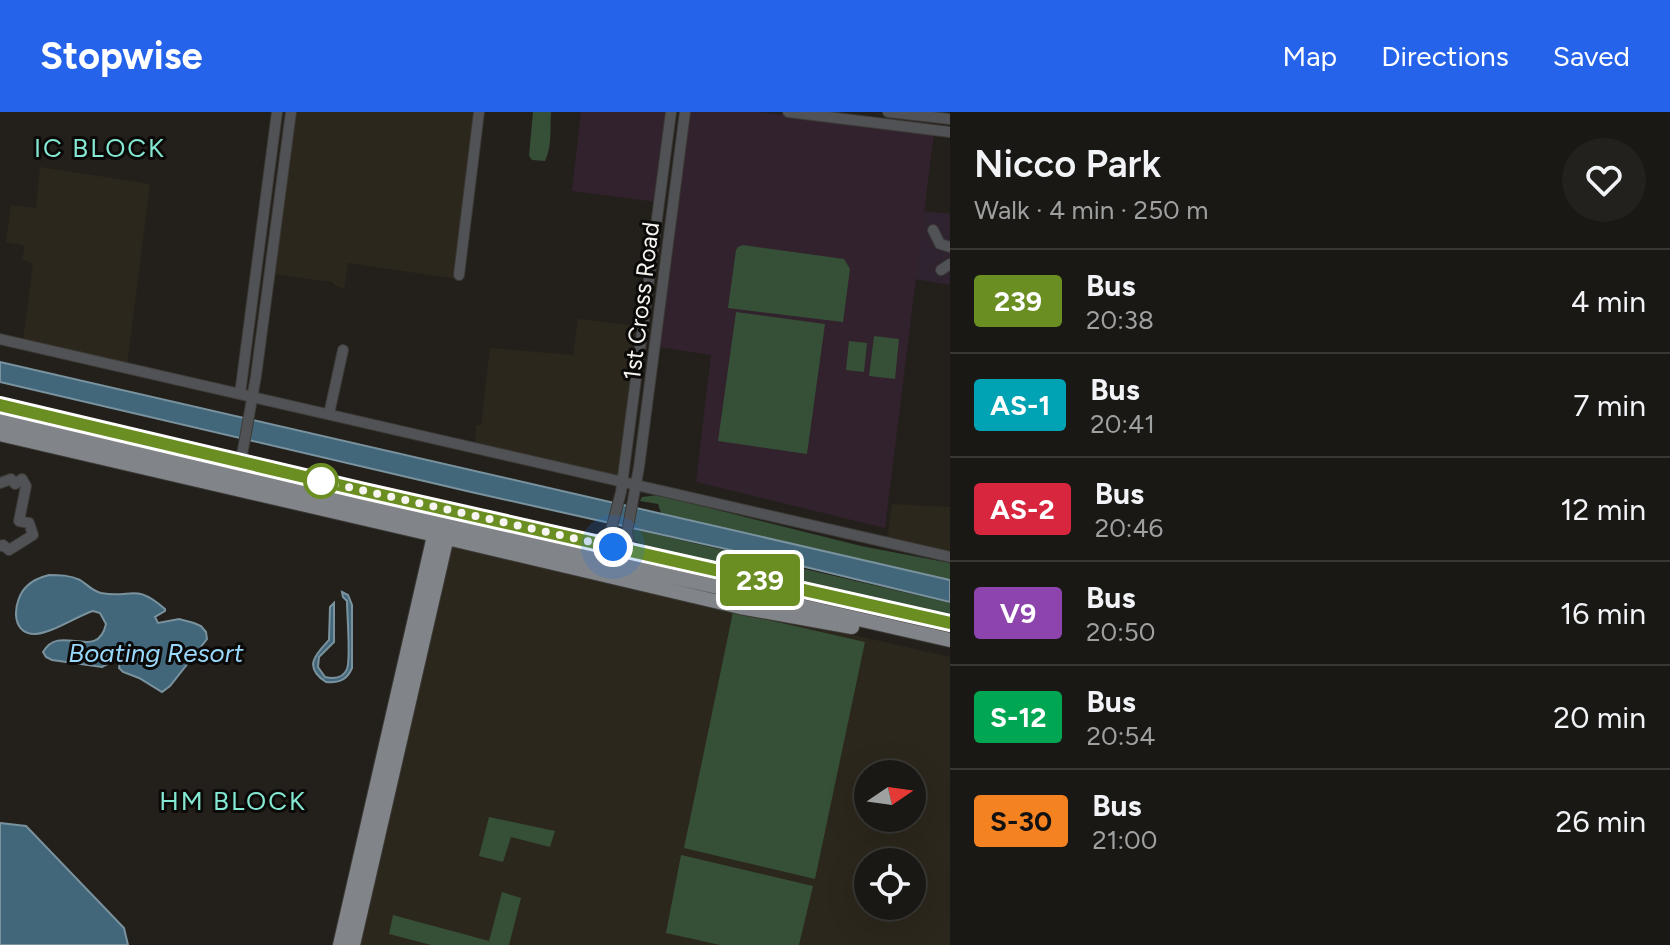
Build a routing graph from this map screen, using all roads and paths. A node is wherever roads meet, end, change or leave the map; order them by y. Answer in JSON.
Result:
{"nodes":[{"id":1,"x":277,"y":112,"type":"edge"},
{"id":2,"x":291,"y":112,"type":"edge"},
{"id":3,"x":479,"y":112,"type":"edge"},
{"id":4,"x":671,"y":112,"type":"edge"},
{"id":5,"x":685,"y":112,"type":"edge"},
{"id":6,"x":788,"y":112,"type":"edge"},
{"id":7,"x":888,"y":112,"type":"edge"},
{"id":8,"x":932,"y":114,"type":"edge"},
{"id":9,"x":950,"y":119,"type":"edge"},
{"id":10,"x":950,"y":132,"type":"edge"},
{"id":11,"x":660,"y":197,"type":"junction"},
{"id":12,"x":674,"y":198,"type":"junction"},
{"id":13,"x":933,"y":230,"type":"dead end"},
{"id":14,"x":950,"y":247,"type":"edge"},
{"id":15,"x":459,"y":275,"type":"dead end"},
{"id":16,"x":0,"y":339,"type":"edge"},
{"id":17,"x":343,"y":350,"type":"dead end"},
{"id":18,"x":635,"y":385,"type":"junction"},
{"id":19,"x":650,"y":388,"type":"junction"},
{"id":20,"x":240,"y":394,"type":"junction"},
{"id":21,"x":253,"y":397,"type":"junction"},
{"id":22,"x":0,"y":405,"type":"edge"},
{"id":23,"x":329,"y":414,"type":"junction"},
{"id":24,"x":0,"y":420,"type":"edge"},
{"id":25,"x":0,"y":434,"type":"edge"},
{"id":26,"x":237,"y":475,"type":"junction"},
{"id":27,"x":0,"y":483,"type":"edge"},
{"id":28,"x":621,"y":487,"type":"junction"},
{"id":29,"x":636,"y":490,"type":"junction"},
{"id":30,"x":442,"y":530,"type":"junction"},
{"id":31,"x":585,"y":541,"type":"junction"},
{"id":32,"x":0,"y":546,"type":"edge"},
{"id":33,"x":565,"y":552,"type":"junction"},
{"id":34,"x":642,"y":553,"type":"junction"},
{"id":35,"x":950,"y":557,"type":"edge"},
{"id":36,"x":546,"y":561,"type":"junction"},
{"id":37,"x":753,"y":595,"type":"junction"},
{"id":38,"x":882,"y":609,"type":"junction"},
{"id":39,"x":772,"y":613,"type":"junction"},
{"id":40,"x":950,"y":623,"type":"edge"},
{"id":41,"x":880,"y":629,"type":"junction"},
{"id":42,"x":950,"y":640,"type":"edge"},
{"id":43,"x":950,"y":649,"type":"edge"},
{"id":44,"x":340,"y":945,"type":"edge"},
{"id":45,"x":353,"y":945,"type":"edge"}],
"edges":[{"from":1,"to":20,"type":"street"},
{"from":2,"to":21,"type":"street"},
{"from":3,"to":15,"type":"street"},
{"from":4,"to":11,"type":"street","name":"1st Cross Road"},
{"from":5,"to":12,"type":"street","name":"1st Cross Road"},
{"from":6,"to":10,"type":"street"},
{"from":7,"to":8,"type":"street"},
{"from":8,"to":9,"type":"street"},
{"from":11,"to":12,"type":"street"},
{"from":11,"to":18,"type":"street","name":"1st Cross Road"},
{"from":12,"to":19,"type":"street","name":"1st Cross Road"},
{"from":13,"to":14,"type":"street"},
{"from":16,"to":20,"type":"street"},
{"from":17,"to":23,"type":"street"},
{"from":18,"to":19,"type":"street"},
{"from":18,"to":28,"type":"street","name":"1st Cross Road"},
{"from":19,"to":29,"type":"street","name":"1st Cross Road"},
{"from":20,"to":21,"type":"street"},
{"from":21,"to":23,"type":"street"},
{"from":21,"to":26,"type":"street"},
{"from":22,"to":26,"type":"main road"},
{"from":23,"to":28,"type":"street"},
{"from":24,"to":26,"type":"main road"},
{"from":25,"to":26,"type":"main road"},
{"from":26,"to":30,"type":"main road"},
{"from":26,"to":31,"type":"main road"},
{"from":27,"to":32,"type":"street"},
{"from":28,"to":29,"type":"street"},
{"from":28,"to":31,"type":"street","name":"1st Cross Road"},
{"from":29,"to":34,"type":"street","name":"1st Cross Road"},
{"from":29,"to":35,"type":"street"},
{"from":30,"to":33,"type":"main road"},
{"from":30,"to":36,"type":"main road"},
{"from":30,"to":44,"type":"main road"},
{"from":30,"to":45,"type":"main road"},
{"from":31,"to":34,"type":"main road"},
{"from":33,"to":36,"type":"main road"},
{"from":33,"to":37,"type":"main road"},
{"from":34,"to":38,"type":"main road"},
{"from":36,"to":39,"type":"main road"},
{"from":37,"to":39,"type":"main road"},
{"from":37,"to":41,"type":"main road"},
{"from":38,"to":40,"type":"main road"},
{"from":38,"to":41,"type":"main road"},
{"from":39,"to":41,"type":"main road"},
{"from":41,"to":42,"type":"main road"},
{"from":41,"to":43,"type":"main road"}]}
